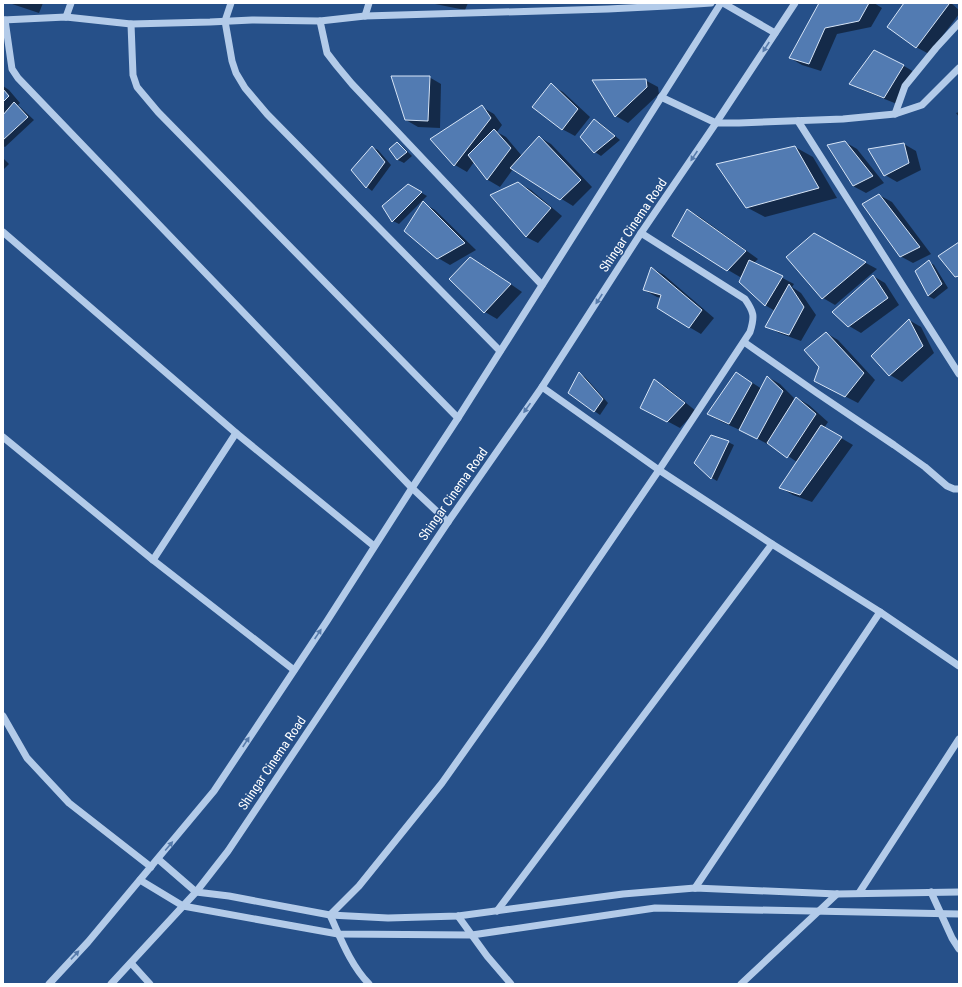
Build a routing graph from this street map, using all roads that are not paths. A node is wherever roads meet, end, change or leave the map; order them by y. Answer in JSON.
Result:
{"nodes":[{"id":1,"x":71,"y":3,"type":"edge"},
{"id":2,"x":231,"y":3,"type":"edge"},
{"id":3,"x":369,"y":3,"type":"edge"},
{"id":4,"x":711,"y":3,"type":"edge"},
{"id":5,"x":722,"y":3,"type":"edge"},
{"id":6,"x":794,"y":3,"type":"edge"},
{"id":7,"x":365,"y":16,"type":"junction"},
{"id":8,"x":66,"y":17,"type":"junction"},
{"id":9,"x":4,"y":20,"type":"edge"},
{"id":10,"x":225,"y":21,"type":"junction"},
{"id":11,"x":320,"y":21,"type":"junction"},
{"id":12,"x":959,"y":23,"type":"edge"},
{"id":13,"x":131,"y":24,"type":"junction"},
{"id":14,"x":775,"y":33,"type":"junction"},
{"id":15,"x":959,"y":68,"type":"edge"},
{"id":16,"x":661,"y":97,"type":"junction"},
{"id":17,"x":895,"y":114,"type":"junction"},
{"id":18,"x":798,"y":121,"type":"junction"},
{"id":19,"x":716,"y":123,"type":"junction"},
{"id":20,"x":3,"y":232,"type":"edge"},
{"id":21,"x":641,"y":233,"type":"junction"},
{"id":22,"x":542,"y":285,"type":"junction"},
{"id":23,"x":744,"y":342,"type":"junction"},
{"id":24,"x":500,"y":350,"type":"junction"},
{"id":25,"x":959,"y":374,"type":"edge"},
{"id":26,"x":542,"y":387,"type":"junction"},
{"id":27,"x":458,"y":418,"type":"junction"},
{"id":28,"x":236,"y":433,"type":"junction"},
{"id":29,"x":3,"y":437,"type":"edge"},
{"id":30,"x":659,"y":470,"type":"junction"},
{"id":31,"x":412,"y":488,"type":"junction"},
{"id":32,"x":959,"y":490,"type":"edge"},
{"id":33,"x":448,"y":522,"type":"junction"},
{"id":34,"x":772,"y":544,"type":"junction"},
{"id":35,"x":374,"y":546,"type":"junction"},
{"id":36,"x":153,"y":560,"type":"junction"},
{"id":37,"x":880,"y":612,"type":"junction"},
{"id":38,"x":959,"y":666,"type":"edge"},
{"id":39,"x":294,"y":670,"type":"junction"},
{"id":40,"x":3,"y":716,"type":"edge"},
{"id":41,"x":959,"y":739,"type":"edge"},
{"id":42,"x":158,"y":859,"type":"junction"},
{"id":43,"x":151,"y":867,"type":"junction"},
{"id":44,"x":140,"y":880,"type":"junction"},
{"id":45,"x":695,"y":888,"type":"junction"},
{"id":46,"x":196,"y":892,"type":"junction"},
{"id":47,"x":931,"y":892,"type":"junction"},
{"id":48,"x":959,"y":892,"type":"edge"},
{"id":49,"x":859,"y":893,"type":"junction"},
{"id":50,"x":837,"y":894,"type":"junction"},
{"id":51,"x":183,"y":906,"type":"junction"},
{"id":52,"x":497,"y":911,"type":"junction"},
{"id":53,"x":818,"y":911,"type":"junction"},
{"id":54,"x":959,"y":914,"type":"edge"},
{"id":55,"x":330,"y":915,"type":"junction"},
{"id":56,"x":942,"y":915,"type":"junction"},
{"id":57,"x":458,"y":916,"type":"junction"},
{"id":58,"x":338,"y":934,"type":"junction"},
{"id":59,"x":472,"y":935,"type":"junction"},
{"id":60,"x":959,"y":949,"type":"edge"},
{"id":61,"x":131,"y":963,"type":"junction"},
{"id":62,"x":49,"y":984,"type":"edge"},
{"id":63,"x":111,"y":984,"type":"edge"},
{"id":64,"x":150,"y":984,"type":"edge"},
{"id":65,"x":369,"y":984,"type":"edge"},
{"id":66,"x":511,"y":984,"type":"edge"},
{"id":67,"x":741,"y":984,"type":"edge"}],
"edges":[{"from":1,"to":8,"type":"street"},
{"from":2,"to":10,"type":"street"},
{"from":3,"to":7,"type":"street"},
{"from":4,"to":7,"type":"street"},
{"from":5,"to":14,"type":"street"},
{"from":5,"to":16,"type":"street"},
{"from":6,"to":14,"type":"street","name":"Shingar Cinema Road"},
{"from":7,"to":11,"type":"street"},
{"from":8,"to":9,"type":"street"},
{"from":8,"to":13,"type":"street"},
{"from":9,"to":31,"type":"street"},
{"from":10,"to":11,"type":"street"},
{"from":10,"to":13,"type":"street"},
{"from":10,"to":24,"type":"street"},
{"from":11,"to":22,"type":"street"},
{"from":12,"to":17,"type":"street"},
{"from":13,"to":27,"type":"street"},
{"from":14,"to":19,"type":"street","name":"Shingar Cinema Road","one_way":true},
{"from":15,"to":17,"type":"street"},
{"from":16,"to":19,"type":"street"},
{"from":16,"to":22,"type":"street"},
{"from":17,"to":18,"type":"street"},
{"from":18,"to":19,"type":"street"},
{"from":18,"to":25,"type":"street"},
{"from":19,"to":21,"type":"street","name":"Shingar Cinema Road","one_way":true},
{"from":20,"to":28,"type":"street"},
{"from":21,"to":23,"type":"street"},
{"from":21,"to":26,"type":"street","name":"Shingar Cinema Road","one_way":true},
{"from":22,"to":24,"type":"street"},
{"from":23,"to":30,"type":"street"},
{"from":23,"to":32,"type":"street"},
{"from":24,"to":27,"type":"street"},
{"from":26,"to":30,"type":"street"},
{"from":26,"to":33,"type":"street","name":"Shingar Cinema Road","one_way":true},
{"from":27,"to":31,"type":"street"},
{"from":28,"to":35,"type":"street"},
{"from":28,"to":36,"type":"street"},
{"from":29,"to":36,"type":"street"},
{"from":30,"to":34,"type":"street"},
{"from":30,"to":55,"type":"street"},
{"from":31,"to":33,"type":"street"},
{"from":31,"to":35,"type":"street"},
{"from":33,"to":46,"type":"street","name":"Shingar Cinema Road"},
{"from":34,"to":37,"type":"street"},
{"from":34,"to":52,"type":"street"},
{"from":39,"to":35,"type":"street","one_way":true},
{"from":36,"to":39,"type":"street"},
{"from":37,"to":38,"type":"street"},
{"from":37,"to":45,"type":"street"},
{"from":42,"to":39,"type":"street","one_way":true},
{"from":40,"to":43,"type":"street"},
{"from":41,"to":49,"type":"street"},
{"from":42,"to":43,"type":"street"},
{"from":42,"to":46,"type":"street"},
{"from":43,"to":44,"type":"street"},
{"from":44,"to":51,"type":"street"},
{"from":62,"to":44,"type":"street","one_way":true},
{"from":45,"to":50,"type":"street"},
{"from":45,"to":52,"type":"street"},
{"from":46,"to":51,"type":"street","name":"Shingar Cinema Road"},
{"from":46,"to":55,"type":"street"},
{"from":47,"to":48,"type":"street"},
{"from":47,"to":49,"type":"street"},
{"from":47,"to":56,"type":"street"},
{"from":49,"to":50,"type":"street"},
{"from":50,"to":53,"type":"street"},
{"from":51,"to":58,"type":"street"},
{"from":51,"to":61,"type":"street","name":"Shingar Cinema Road"},
{"from":52,"to":57,"type":"street"},
{"from":53,"to":56,"type":"street"},
{"from":53,"to":59,"type":"street"},
{"from":53,"to":67,"type":"street"},
{"from":54,"to":56,"type":"street"},
{"from":55,"to":57,"type":"street"},
{"from":55,"to":58,"type":"street"},
{"from":56,"to":60,"type":"street"},
{"from":57,"to":59,"type":"street"},
{"from":58,"to":59,"type":"street"},
{"from":58,"to":65,"type":"street"},
{"from":59,"to":66,"type":"street"},
{"from":61,"to":63,"type":"street","name":"Shingar Cinema Road"},
{"from":61,"to":64,"type":"street"}]}
